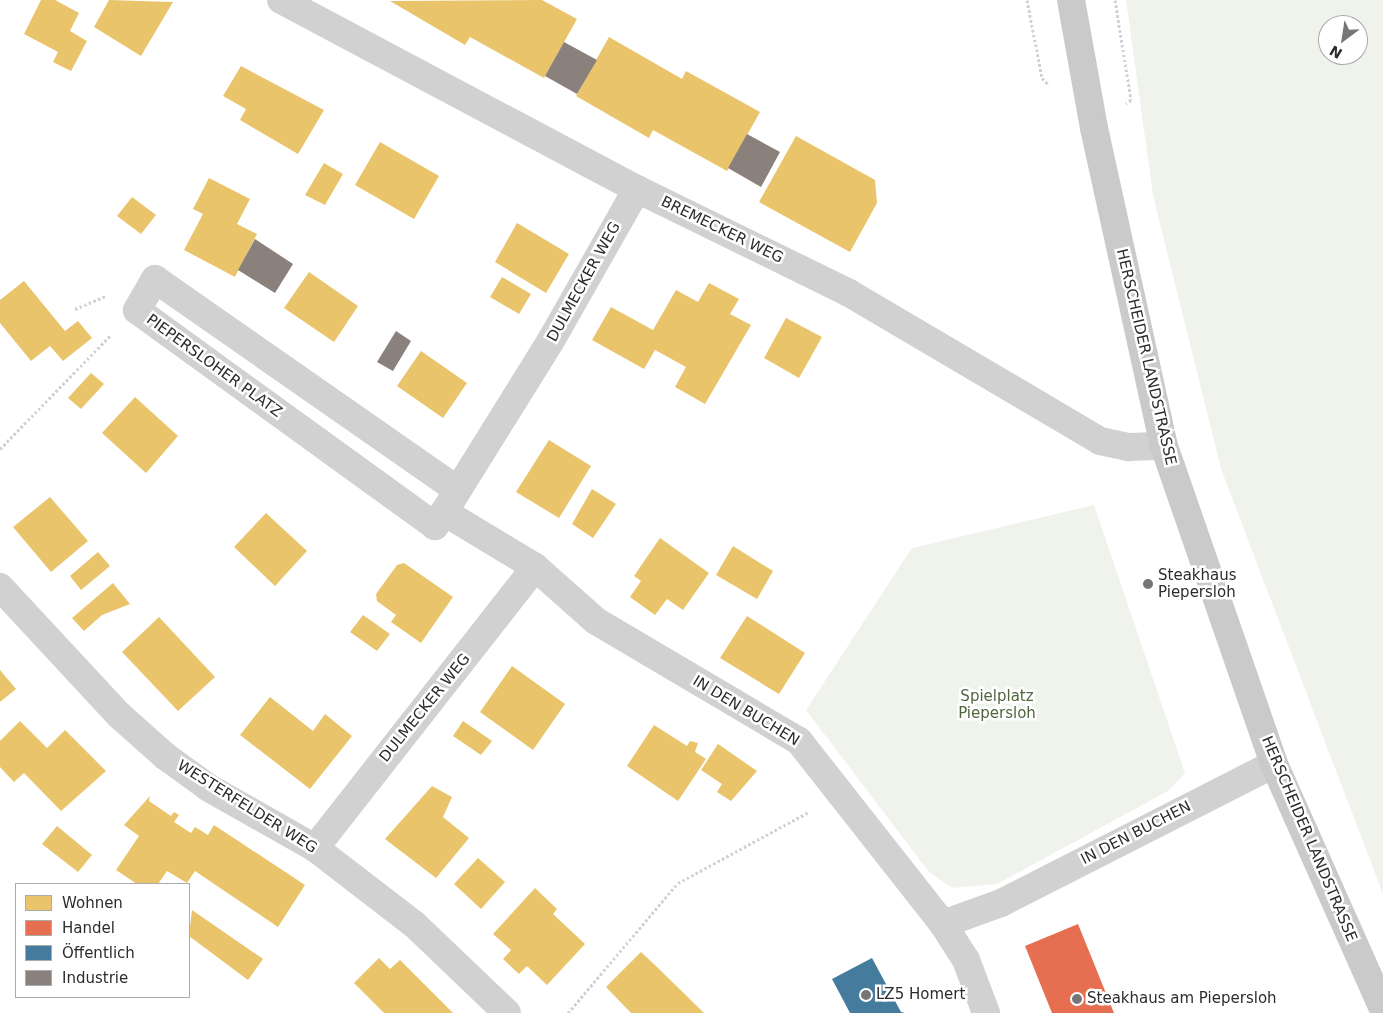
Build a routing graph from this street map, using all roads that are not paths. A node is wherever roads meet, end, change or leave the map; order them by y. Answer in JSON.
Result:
{"nodes":[{"id":1,"x":281,"y":0,"type":"edge"},
{"id":2,"x":1071,"y":0,"type":"edge"},
{"id":3,"x":637,"y":189,"type":"junction"},
{"id":4,"x":528,"y":374,"type":"joint"},
{"id":5,"x":1164,"y":446,"type":"junction"},
{"id":6,"x":450,"y":501,"type":"junction"},
{"id":7,"x":534,"y":567,"type":"junction"},
{"id":8,"x":0,"y":587,"type":"edge"},
{"id":9,"x":596,"y":621,"type":"joint"},
{"id":10,"x":1274,"y":764,"type":"junction"},
{"id":11,"x":314,"y":848,"type":"junction"},
{"id":12,"x":943,"y":924,"type":"junction"},
{"id":13,"x":1383,"y":1009,"type":"edge"},
{"id":14,"x":507,"y":1013,"type":"edge"},
{"id":15,"x":986,"y":1013,"type":"edge"}],
"edges":[{"from":1,"to":3,"type":"street","name":"BREMECKER WEG"},
{"from":2,"to":5,"type":"main road","name":"HERSCHEIDER LANDSTRASSE"},
{"from":3,"to":4,"type":"street","name":"DULMECKER WEG"},
{"from":3,"to":5,"type":"street","name":"BREMECKER WEG"},
{"from":4,"to":6,"type":"street","name":"PIEPERSLOHER PLATZ"},
{"from":5,"to":10,"type":"main road","name":"HERSCHEIDER LANDSTRASSE"},
{"from":6,"to":6,"type":"street","name":"PIEPERSLOHER PLATZ"},
{"from":6,"to":7,"type":"street","name":"PIEPERSLOHER PLATZ"},
{"from":7,"to":9,"type":"street","name":"PIEPERSLOHER PLATZ"},
{"from":7,"to":11,"type":"street","name":"DULMECKER WEG"},
{"from":8,"to":11,"type":"street","name":"WESTERFELDER WEG"},
{"from":9,"to":12,"type":"street","name":"IN DEN BUCHEN"},
{"from":10,"to":12,"type":"street","name":"IN DEN BUCHEN"},
{"from":10,"to":13,"type":"main road","name":"HERSCHEIDER LANDSTRASSE"},
{"from":11,"to":14,"type":"street","name":"WESTERFELDER WEG"},
{"from":12,"to":15,"type":"street","name":"IN DEN BUCHEN"}]}
